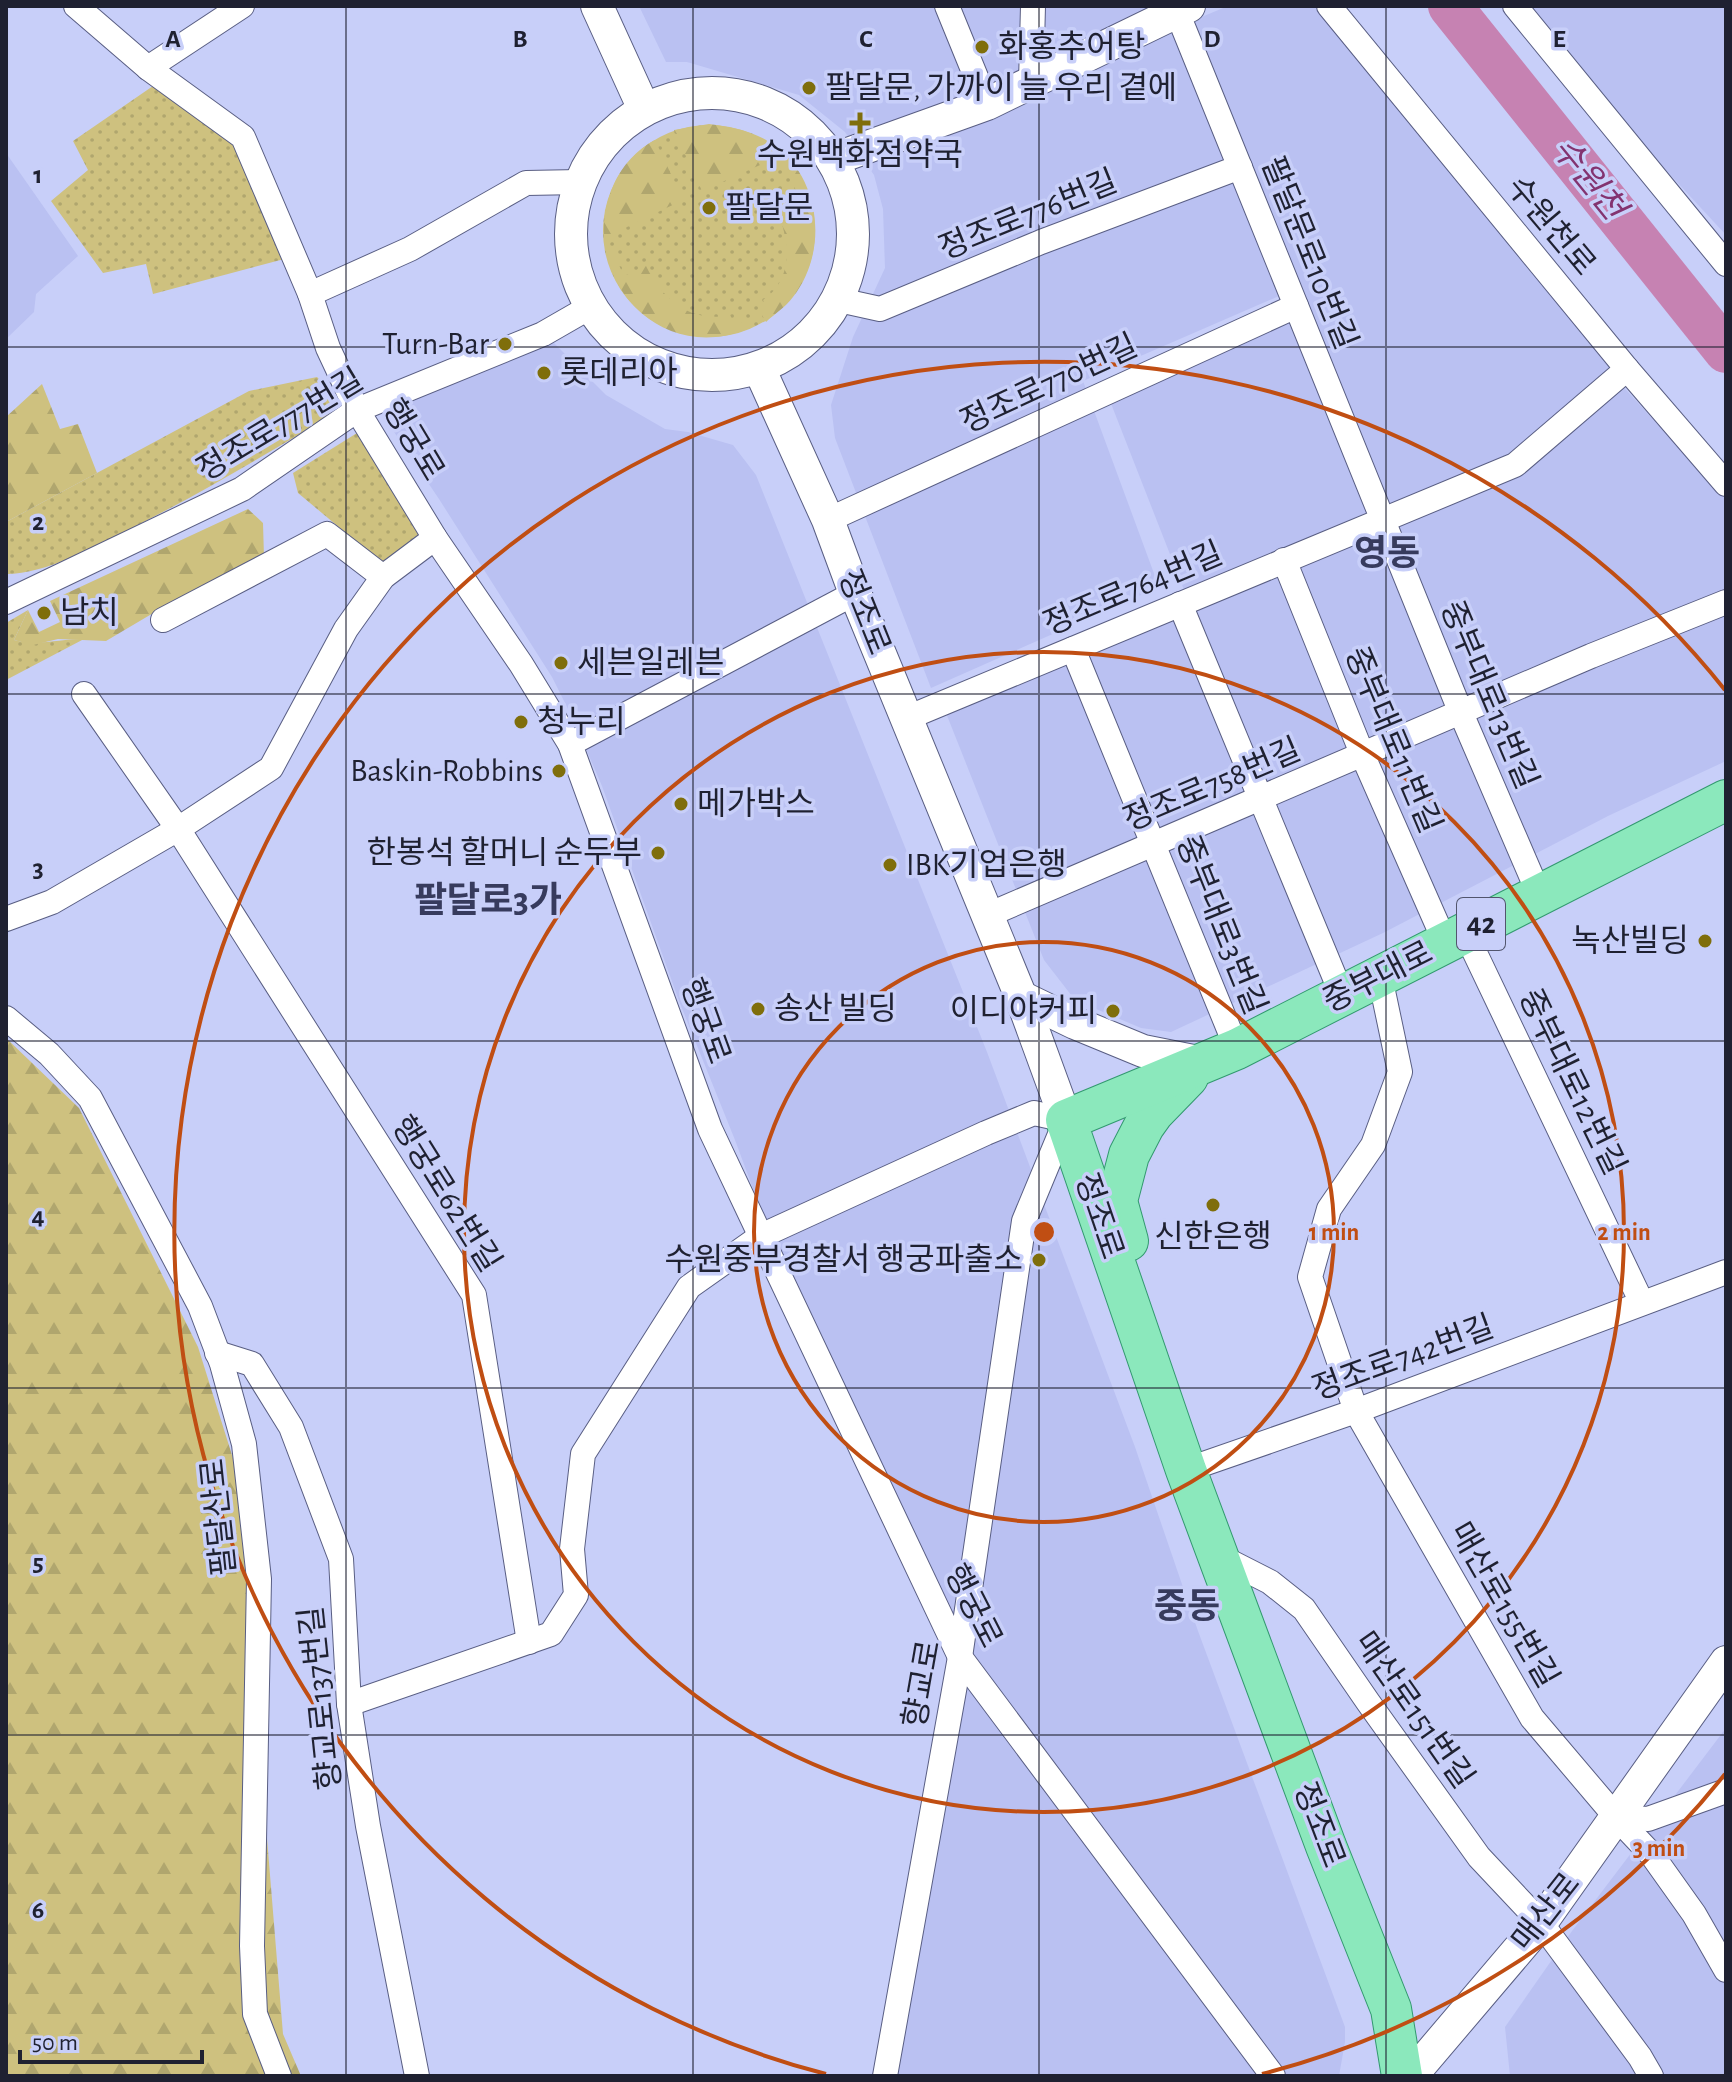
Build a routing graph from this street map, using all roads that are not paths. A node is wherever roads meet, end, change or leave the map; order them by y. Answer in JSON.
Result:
{"nodes":[{"id":1,"x":76,"y":6,"type":"edge"},
{"id":2,"x":242,"y":6,"type":"edge"},
{"id":3,"x":597,"y":6,"type":"edge"},
{"id":4,"x":947,"y":6,"type":"edge"},
{"id":5,"x":1033,"y":6,"type":"edge"},
{"id":6,"x":1329,"y":6,"type":"edge"},
{"id":7,"x":1515,"y":6,"type":"edge"},
{"id":8,"x":1183,"y":9,"type":"edge"},
{"id":9,"x":148,"y":68,"type":"junction"},
{"id":10,"x":1031,"y":82,"type":"junction"},
{"id":11,"x":987,"y":104,"type":"junction"},
{"id":12,"x":644,"y":109,"type":"junction"},
{"id":13,"x":834,"y":159,"type":"junction"},
{"id":14,"x":1240,"y":167,"type":"junction"},
{"id":15,"x":580,"y":182,"type":"junction"},
{"id":16,"x":1726,"y":264,"type":"edge"},
{"id":17,"x":310,"y":294,"type":"junction"},
{"id":18,"x":839,"y":300,"type":"junction"},
{"id":19,"x":1296,"y":306,"type":"junction"},
{"id":20,"x":590,"y":307,"type":"junction"},
{"id":21,"x":759,"y":368,"type":"junction"},
{"id":22,"x":1627,"y":369,"type":"junction"},
{"id":23,"x":357,"y":410,"type":"junction"},
{"id":24,"x":1726,"y":484,"type":"edge"},
{"id":25,"x":1383,"y":519,"type":"junction"},
{"id":26,"x":828,"y":520,"type":"junction"},
{"id":27,"x":435,"y":538,"type":"junction"},
{"id":28,"x":1284,"y":560,"type":"junction"},
{"id":29,"x":383,"y":577,"type":"junction"},
{"id":30,"x":855,"y":593,"type":"junction"},
{"id":31,"x":6,"y":602,"type":"edge"},
{"id":32,"x":1726,"y":602,"type":"edge"},
{"id":33,"x":1180,"y":604,"type":"junction"},
{"id":34,"x":163,"y":620,"type":"dead end"},
{"id":35,"x":1073,"y":649,"type":"junction"},
{"id":36,"x":84,"y":694,"type":"dead end"},
{"id":37,"x":1461,"y":713,"type":"junction"},
{"id":38,"x":907,"y":718,"type":"junction"},
{"id":39,"x":570,"y":744,"type":"junction"},
{"id":40,"x":1363,"y":756,"type":"junction"},
{"id":41,"x":1261,"y":799,"type":"junction"},
{"id":42,"x":1726,"y":800,"type":"edge"},
{"id":43,"x":178,"y":829,"type":"junction"},
{"id":44,"x":1153,"y":845,"type":"junction"},
{"id":45,"x":1539,"y":894,"type":"junction"},
{"id":46,"x":988,"y":915,"type":"junction"},
{"id":47,"x":6,"y":919,"type":"edge"},
{"id":48,"x":1455,"y":937,"type":"junction"},
{"id":49,"x":1380,"y":977,"type":"junction"},
{"id":50,"x":1342,"y":995,"type":"junction"},
{"id":51,"x":1021,"y":997,"type":"junction"},
{"id":52,"x":6,"y":1018,"type":"edge"},
{"id":53,"x":1220,"y":1056,"type":"junction"},
{"id":54,"x":1066,"y":1120,"type":"junction"},
{"id":55,"x":761,"y":1236,"type":"junction"},
{"id":56,"x":1726,"y":1272,"type":"edge"},
{"id":57,"x":1642,"y":1303,"type":"junction"},
{"id":58,"x":1130,"y":1307,"type":"junction"},
{"id":59,"x":217,"y":1353,"type":"junction"},
{"id":60,"x":1356,"y":1411,"type":"junction"},
{"id":61,"x":1186,"y":1470,"type":"junction"},
{"id":62,"x":1217,"y":1555,"type":"junction"},
{"id":63,"x":529,"y":1642,"type":"junction"},
{"id":64,"x":960,"y":1657,"type":"junction"},
{"id":65,"x":1726,"y":1662,"type":"edge"},
{"id":66,"x":349,"y":1704,"type":"junction"},
{"id":67,"x":1726,"y":1791,"type":"edge"},
{"id":68,"x":1616,"y":1817,"type":"junction"},
{"id":69,"x":1541,"y":1923,"type":"junction"},
{"id":70,"x":1726,"y":1970,"type":"edge"},
{"id":71,"x":279,"y":2076,"type":"edge"},
{"id":72,"x":417,"y":2076,"type":"edge"},
{"id":73,"x":885,"y":2076,"type":"edge"},
{"id":74,"x":1273,"y":2076,"type":"edge"},
{"id":75,"x":1402,"y":2076,"type":"edge"},
{"id":76,"x":1411,"y":2076,"type":"edge"},
{"id":77,"x":1651,"y":2076,"type":"edge"}],
"edges":[{"from":1,"to":9,"type":"street","name":"행궁로"},
{"from":2,"to":9,"type":"street"},
{"from":3,"to":12,"type":"street"},
{"from":4,"to":11,"type":"street"},
{"from":5,"to":10,"type":"street"},
{"from":6,"to":22,"type":"street","name":"수원천로"},
{"from":7,"to":16,"type":"street"},
{"from":8,"to":10,"type":"street"},
{"from":8,"to":14,"type":"street","name":"팔달문로10번길"},
{"from":9,"to":17,"type":"street","name":"행궁로"},
{"from":10,"to":11,"type":"street"},
{"from":11,"to":13,"type":"street"},
{"from":12,"to":13,"type":"street"},
{"from":12,"to":15,"type":"street"},
{"from":13,"to":18,"type":"street"},
{"from":14,"to":18,"type":"street","name":"정조로776번길"},
{"from":14,"to":19,"type":"street","name":"팔달문로10번길"},
{"from":15,"to":17,"type":"street"},
{"from":15,"to":20,"type":"street"},
{"from":17,"to":23,"type":"street","name":"행궁로"},
{"from":18,"to":21,"type":"street"},
{"from":19,"to":25,"type":"street","name":"팔달문로10번길"},
{"from":19,"to":26,"type":"street","name":"정조로770번길"},
{"from":20,"to":21,"type":"street"},
{"from":20,"to":23,"type":"street","name":"정조로777번길"},
{"from":21,"to":26,"type":"street","name":"정조로"},
{"from":22,"to":24,"type":"street","name":"수원천로"},
{"from":22,"to":25,"type":"street","name":"정조로764번길"},
{"from":23,"to":27,"type":"street","name":"행궁로"},
{"from":23,"to":31,"type":"street","name":"정조로777번길"},
{"from":25,"to":28,"type":"street","name":"정조로764번길"},
{"from":25,"to":37,"type":"street","name":"중부대로13번길"},
{"from":26,"to":30,"type":"street","name":"정조로"},
{"from":27,"to":29,"type":"street"},
{"from":27,"to":39,"type":"street","name":"행궁로"},
{"from":28,"to":33,"type":"street","name":"정조로764번길"},
{"from":28,"to":40,"type":"street","name":"중부대로11번길"},
{"from":29,"to":34,"type":"street"},
{"from":29,"to":43,"type":"street"},
{"from":30,"to":38,"type":"street","name":"정조로"},
{"from":30,"to":39,"type":"street"},
{"from":32,"to":37,"type":"street","name":"정조로758번길"},
{"from":33,"to":35,"type":"street","name":"정조로764번길"},
{"from":33,"to":41,"type":"street"},
{"from":35,"to":38,"type":"street","name":"정조로764번길"},
{"from":35,"to":44,"type":"street","name":"중부대로3번길"},
{"from":36,"to":43,"type":"street","name":"행궁로62번길"},
{"from":37,"to":40,"type":"street","name":"정조로758번길"},
{"from":37,"to":45,"type":"street","name":"중부대로13번길"},
{"from":38,"to":46,"type":"street","name":"정조로"},
{"from":39,"to":55,"type":"street","name":"행궁로"},
{"from":40,"to":41,"type":"street","name":"정조로758번길"},
{"from":40,"to":48,"type":"street","name":"중부대로11번길"},
{"from":41,"to":44,"type":"street","name":"정조로758번길"},
{"from":41,"to":50,"type":"street"},
{"from":42,"to":45,"type":"main road","name":"중부대로","number":"42"},
{"from":43,"to":47,"type":"street"},
{"from":43,"to":63,"type":"street","name":"행궁로62번길"},
{"from":44,"to":46,"type":"street","name":"정조로758번길"},
{"from":44,"to":53,"type":"street","name":"중부대로3번길"},
{"from":45,"to":48,"type":"main road","name":"중부대로","number":"42"},
{"from":46,"to":51,"type":"street","name":"정조로"},
{"from":48,"to":49,"type":"main road","name":"중부대로","number":"42"},
{"from":48,"to":57,"type":"street","name":"중부대로12번길"},
{"from":49,"to":50,"type":"main road","name":"중부대로","number":"42"},
{"from":49,"to":60,"type":"street","name":"매산로155번길"},
{"from":50,"to":53,"type":"main road","name":"중부대로","number":"42"},
{"from":51,"to":53,"type":"street"},
{"from":51,"to":54,"type":"street","name":"정조로"},
{"from":52,"to":59,"type":"street","name":"팔달산로"},
{"from":53,"to":54,"type":"main road","name":"중부대로","number":"42"},
{"from":53,"to":58,"type":"main road"},
{"from":54,"to":55,"type":"street"},
{"from":54,"to":58,"type":"main road","name":"정조로"},
{"from":54,"to":64,"type":"street","name":"향교로"},
{"from":55,"to":63,"type":"street"},
{"from":55,"to":64,"type":"street","name":"행궁로"},
{"from":56,"to":57,"type":"street","name":"정조로742번길"},
{"from":57,"to":60,"type":"street","name":"정조로742번길"},
{"from":58,"to":61,"type":"main road","name":"정조로"},
{"from":59,"to":66,"type":"street","name":"향교로137번길"},
{"from":59,"to":71,"type":"street","name":"팔달산로"},
{"from":60,"to":61,"type":"street","name":"정조로742번길"},
{"from":60,"to":68,"type":"street","name":"매산로155번길"},
{"from":61,"to":62,"type":"main road","name":"정조로"},
{"from":62,"to":69,"type":"street","name":"매산로151번길"},
{"from":62,"to":75,"type":"main road","name":"정조로"},
{"from":63,"to":66,"type":"street"},
{"from":64,"to":73,"type":"street","name":"향교로"},
{"from":64,"to":74,"type":"street","name":"행궁로"},
{"from":65,"to":68,"type":"street","name":"매산로"},
{"from":66,"to":72,"type":"street","name":"향교로137번길"},
{"from":67,"to":68,"type":"street"},
{"from":68,"to":69,"type":"street","name":"매산로"},
{"from":68,"to":70,"type":"street","name":"매산로155번길"},
{"from":69,"to":76,"type":"street","name":"매산로"},
{"from":69,"to":77,"type":"street","name":"매산로151번길"}]}
